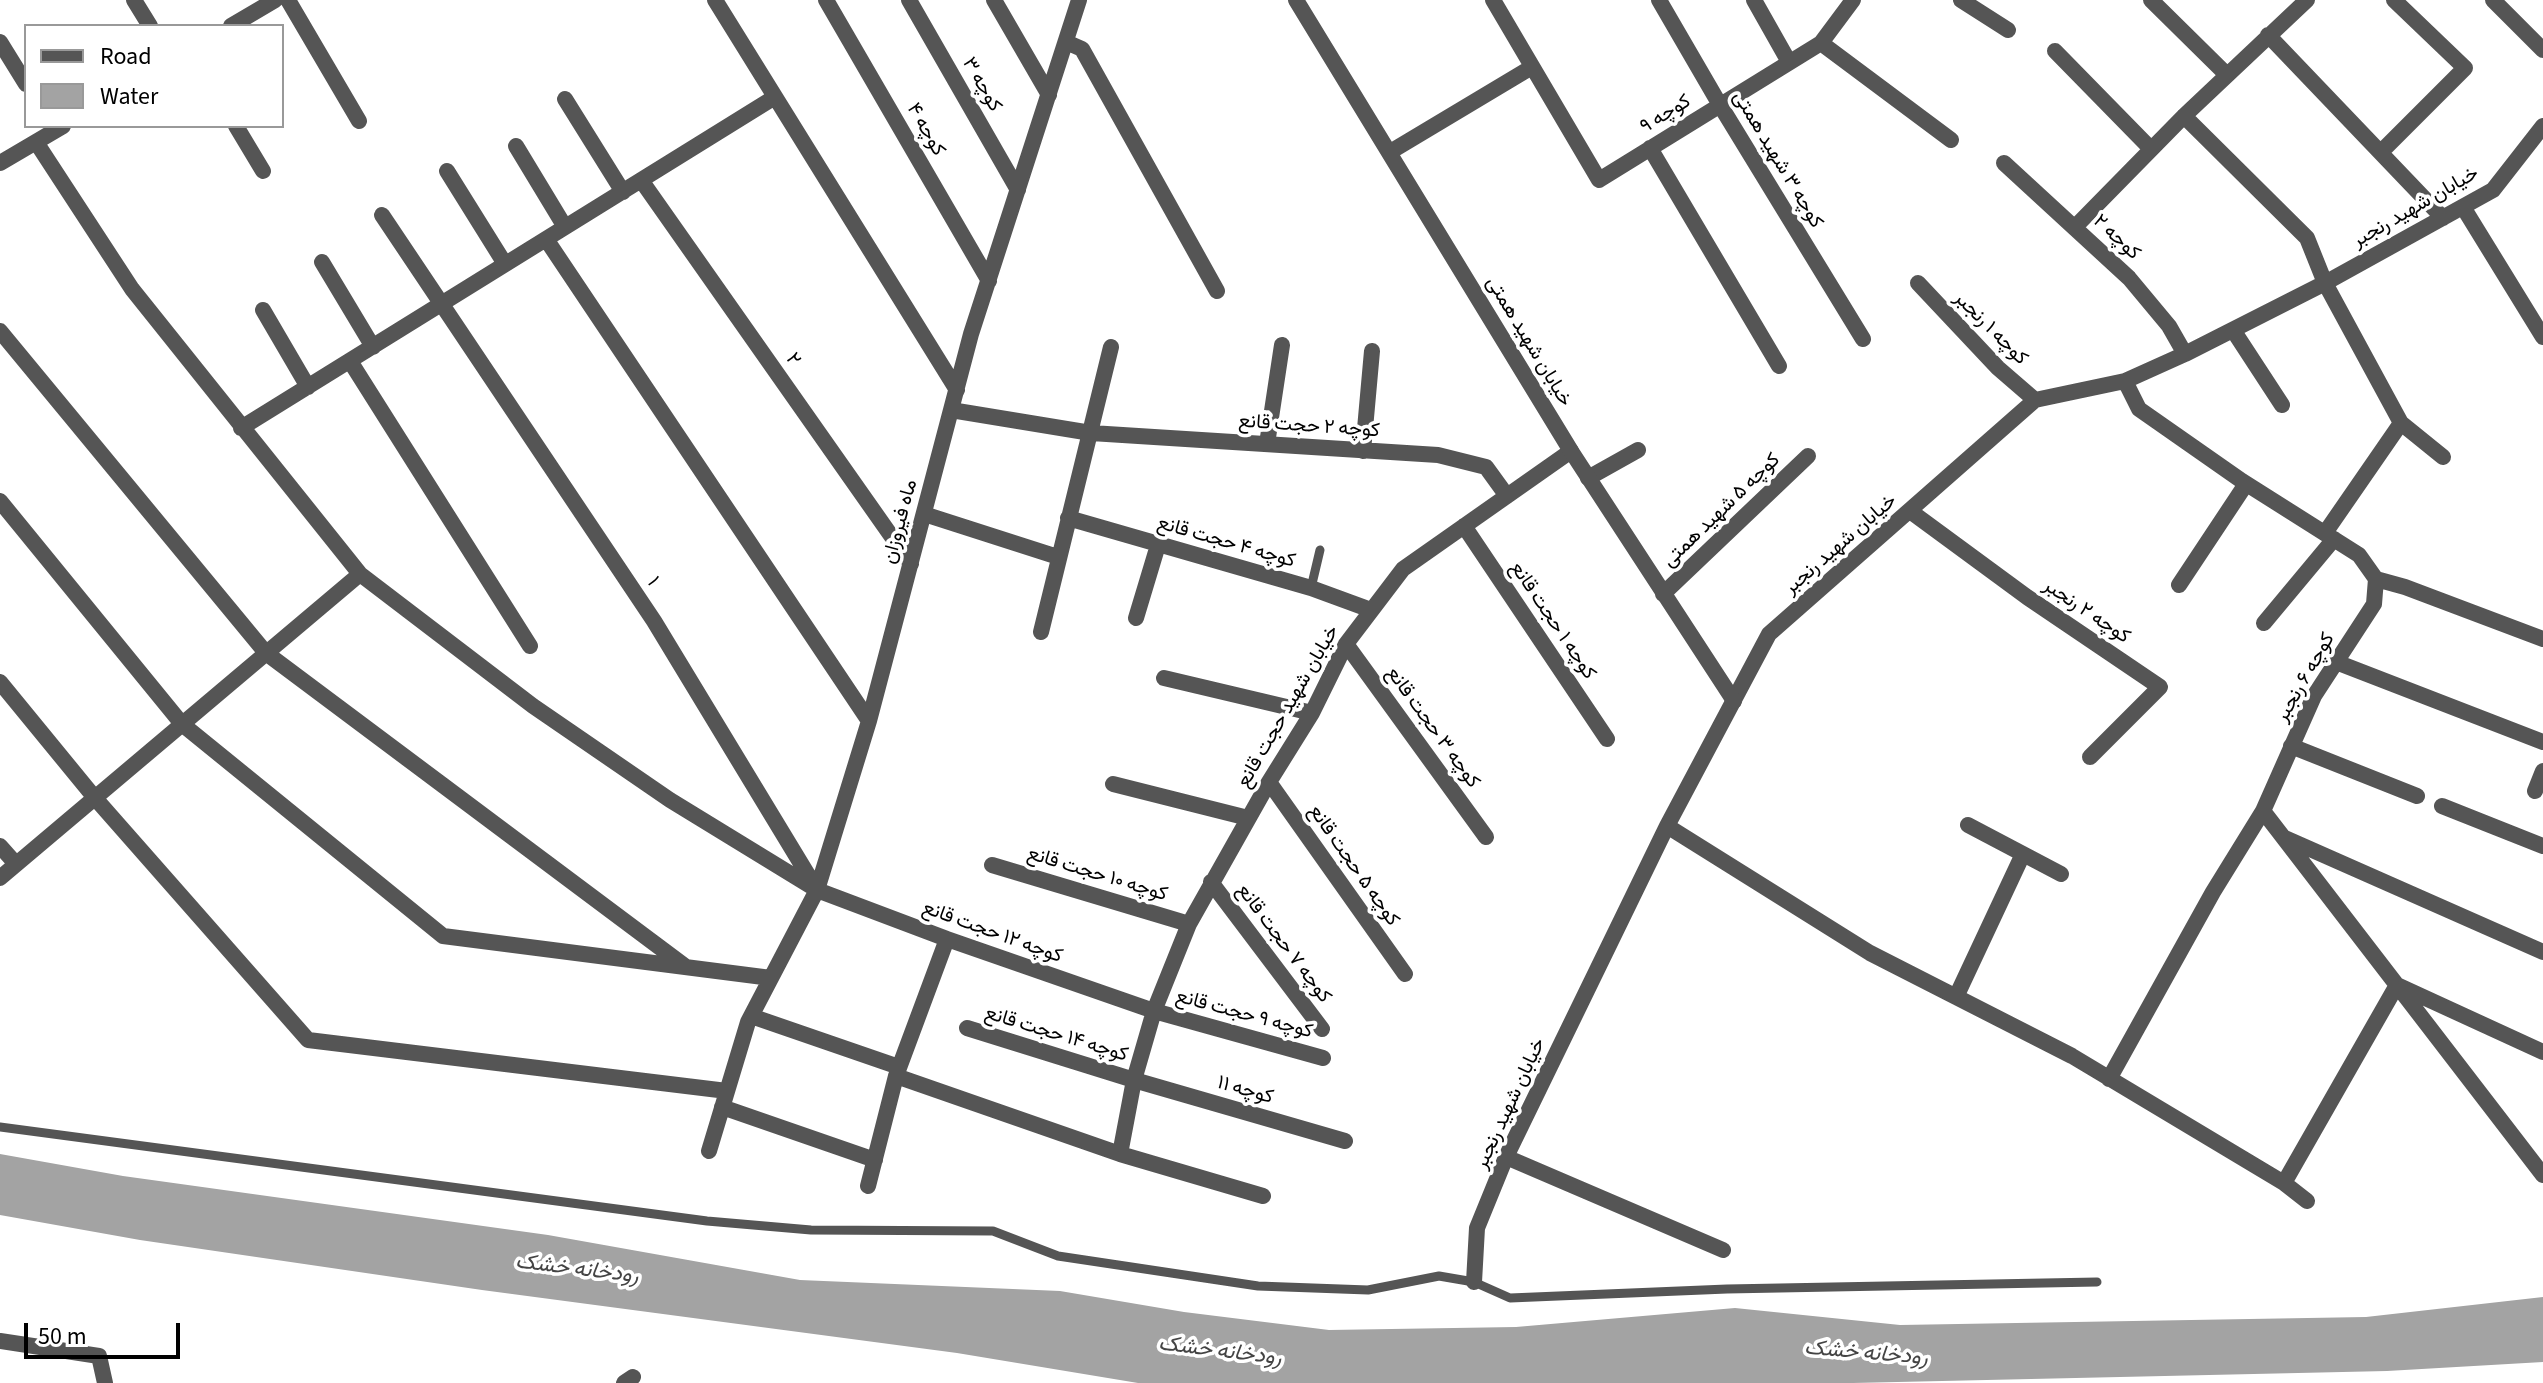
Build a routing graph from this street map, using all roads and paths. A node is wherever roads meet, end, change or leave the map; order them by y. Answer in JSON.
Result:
{"nodes":[{"id":1,"x":134,"y":0,"type":"edge"},
{"id":2,"x":288,"y":0,"type":"edge"},
{"id":3,"x":715,"y":0,"type":"edge"},
{"id":4,"x":826,"y":0,"type":"edge"},
{"id":5,"x":909,"y":0,"type":"edge"},
{"id":6,"x":994,"y":0,"type":"edge"},
{"id":7,"x":1079,"y":0,"type":"edge"},
{"id":8,"x":1296,"y":0,"type":"edge"},
{"id":9,"x":1493,"y":0,"type":"edge"},
{"id":10,"x":1659,"y":0,"type":"edge"},
{"id":11,"x":1754,"y":0,"type":"edge"},
{"id":12,"x":1853,"y":0,"type":"edge"},
{"id":13,"x":1961,"y":0,"type":"edge"},
{"id":14,"x":2151,"y":0,"type":"edge"},
{"id":15,"x":2394,"y":0,"type":"edge"},
{"id":16,"x":2493,"y":0,"type":"edge"},
{"id":17,"x":2303,"y":1,"type":"edge"},
{"id":18,"x":267,"y":2,"type":"edge"},
{"id":19,"x":149,"y":24,"type":"edge"},
{"id":20,"x":234,"y":24,"type":"edge"},
{"id":21,"x":2008,"y":30,"type":"dead end"},
{"id":22,"x":2268,"y":35,"type":"junction"},
{"id":23,"x":0,"y":42,"type":"edge"},
{"id":24,"x":1066,"y":42,"type":"junction"},
{"id":25,"x":1821,"y":43,"type":"junction"},
{"id":26,"x":2542,"y":48,"type":"edge"},
{"id":27,"x":2055,"y":51,"type":"dead end"},
{"id":28,"x":1789,"y":62,"type":"junction"},
{"id":29,"x":1532,"y":67,"type":"junction"},
{"id":30,"x":2227,"y":75,"type":"junction"},
{"id":31,"x":24,"y":81,"type":"edge"},
{"id":32,"x":1049,"y":95,"type":"junction"},
{"id":33,"x":775,"y":97,"type":"junction"},
{"id":34,"x":565,"y":99,"type":"dead end"},
{"id":35,"x":1720,"y":105,"type":"junction"},
{"id":36,"x":2184,"y":116,"type":"junction"},
{"id":37,"x":359,"y":121,"type":"dead end"},
{"id":38,"x":2543,"y":126,"type":"edge"},
{"id":39,"x":57,"y":128,"type":"edge"},
{"id":40,"x":237,"y":128,"type":"edge"},
{"id":41,"x":1951,"y":140,"type":"dead end"},
{"id":42,"x":36,"y":142,"type":"junction"},
{"id":43,"x":516,"y":146,"type":"dead end"},
{"id":44,"x":1650,"y":148,"type":"junction"},
{"id":45,"x":2151,"y":149,"type":"junction"},
{"id":46,"x":1390,"y":152,"type":"junction"},
{"id":47,"x":2381,"y":152,"type":"junction"},
{"id":48,"x":0,"y":163,"type":"edge"},
{"id":49,"x":2004,"y":163,"type":"dead end"},
{"id":50,"x":263,"y":171,"type":"dead end"},
{"id":51,"x":447,"y":171,"type":"dead end"},
{"id":52,"x":641,"y":180,"type":"junction"},
{"id":53,"x":1018,"y":190,"type":"junction"},
{"id":54,"x":623,"y":192,"type":"junction"},
{"id":55,"x":2463,"y":207,"type":"junction"},
{"id":56,"x":382,"y":215,"type":"dead end"},
{"id":57,"x":2443,"y":218,"type":"junction"},
{"id":58,"x":565,"y":227,"type":"junction"},
{"id":59,"x":2075,"y":227,"type":"junction"},
{"id":60,"x":546,"y":239,"type":"junction"},
{"id":61,"x":322,"y":262,"type":"dead end"},
{"id":62,"x":505,"y":264,"type":"junction"},
{"id":63,"x":989,"y":281,"type":"junction"},
{"id":64,"x":1918,"y":283,"type":"dead end"},
{"id":65,"x":2325,"y":283,"type":"junction"},
{"id":66,"x":1217,"y":291,"type":"dead end"},
{"id":67,"x":441,"y":304,"type":"junction"},
{"id":68,"x":263,"y":310,"type":"dead end"},
{"id":69,"x":2233,"y":330,"type":"junction"},
{"id":70,"x":0,"y":331,"type":"edge"},
{"id":71,"x":2543,"y":337,"type":"edge"},
{"id":72,"x":1863,"y":339,"type":"dead end"},
{"id":73,"x":1282,"y":345,"type":"dead end"},
{"id":74,"x":373,"y":347,"type":"junction"},
{"id":75,"x":1111,"y":347,"type":"dead end"},
{"id":76,"x":1372,"y":351,"type":"dead end"},
{"id":77,"x":2185,"y":354,"type":"junction"},
{"id":78,"x":350,"y":361,"type":"junction"},
{"id":79,"x":1779,"y":366,"type":"dead end"},
{"id":80,"x":2125,"y":381,"type":"junction"},
{"id":81,"x":308,"y":387,"type":"junction"},
{"id":82,"x":957,"y":390,"type":"junction"},
{"id":83,"x":2035,"y":400,"type":"junction"},
{"id":84,"x":2282,"y":405,"type":"dead end"},
{"id":85,"x":951,"y":410,"type":"junction"},
{"id":86,"x":2401,"y":423,"type":"junction"},
{"id":87,"x":241,"y":428,"type":"junction"},
{"id":88,"x":1091,"y":433,"type":"junction"},
{"id":89,"x":1267,"y":444,"type":"junction"},
{"id":90,"x":1638,"y":450,"type":"dead end"},
{"id":91,"x":1363,"y":451,"type":"junction"},
{"id":92,"x":1571,"y":451,"type":"junction"},
{"id":93,"x":1808,"y":456,"type":"dead end"},
{"id":94,"x":2443,"y":457,"type":"dead end"},
{"id":95,"x":1588,"y":478,"type":"junction"},
{"id":96,"x":2246,"y":484,"type":"junction"},
{"id":97,"x":1507,"y":496,"type":"junction"},
{"id":98,"x":0,"y":501,"type":"edge"},
{"id":99,"x":1910,"y":511,"type":"junction"},
{"id":100,"x":924,"y":514,"type":"junction"},
{"id":101,"x":1068,"y":518,"type":"junction"},
{"id":102,"x":1464,"y":526,"type":"junction"},
{"id":103,"x":2329,"y":536,"type":"junction"},
{"id":104,"x":1158,"y":545,"type":"junction"},
{"id":105,"x":1320,"y":550,"type":"dead end"},
{"id":106,"x":1058,"y":557,"type":"junction"},
{"id":107,"x":911,"y":564,"type":"junction"},
{"id":108,"x":360,"y":574,"type":"junction"},
{"id":109,"x":2376,"y":579,"type":"junction"},
{"id":110,"x":2179,"y":585,"type":"dead end"},
{"id":111,"x":1311,"y":588,"type":"junction"},
{"id":112,"x":1663,"y":594,"type":"junction"},
{"id":113,"x":1371,"y":610,"type":"junction"},
{"id":114,"x":1136,"y":618,"type":"dead end"},
{"id":115,"x":2264,"y":623,"type":"dead end"},
{"id":116,"x":1041,"y":632,"type":"dead end"},
{"id":117,"x":2543,"y":639,"type":"edge"},
{"id":118,"x":1346,"y":644,"type":"junction"},
{"id":119,"x":530,"y":646,"type":"dead end"},
{"id":120,"x":266,"y":653,"type":"junction"},
{"id":121,"x":2336,"y":662,"type":"junction"},
{"id":122,"x":1164,"y":678,"type":"dead end"},
{"id":123,"x":0,"y":682,"type":"edge"},
{"id":124,"x":1734,"y":701,"type":"junction"},
{"id":125,"x":1312,"y":713,"type":"junction"},
{"id":126,"x":869,"y":721,"type":"junction"},
{"id":127,"x":182,"y":724,"type":"junction"},
{"id":128,"x":1607,"y":739,"type":"dead end"},
{"id":129,"x":2543,"y":742,"type":"edge"},
{"id":130,"x":2291,"y":746,"type":"junction"},
{"id":131,"x":2090,"y":757,"type":"dead end"},
{"id":132,"x":2543,"y":771,"type":"edge"},
{"id":133,"x":1269,"y":782,"type":"junction"},
{"id":134,"x":1113,"y":784,"type":"dead end"},
{"id":135,"x":2535,"y":791,"type":"dead end"},
{"id":136,"x":2417,"y":796,"type":"dead end"},
{"id":137,"x":95,"y":798,"type":"junction"},
{"id":138,"x":2442,"y":806,"type":"dead end"},
{"id":139,"x":2263,"y":811,"type":"junction"},
{"id":140,"x":1248,"y":818,"type":"junction"},
{"id":141,"x":1968,"y":825,"type":"dead end"},
{"id":142,"x":1667,"y":826,"type":"junction"},
{"id":143,"x":1486,"y":837,"type":"dead end"},
{"id":144,"x":2283,"y":837,"type":"junction"},
{"id":145,"x":0,"y":846,"type":"edge"},
{"id":146,"x":2543,"y":846,"type":"edge"},
{"id":147,"x":2023,"y":854,"type":"junction"},
{"id":148,"x":16,"y":864,"type":"junction"},
{"id":149,"x":992,"y":865,"type":"dead end"},
{"id":150,"x":2061,"y":874,"type":"dead end"},
{"id":151,"x":0,"y":878,"type":"edge"},
{"id":152,"x":1211,"y":882,"type":"junction"},
{"id":153,"x":817,"y":890,"type":"junction"},
{"id":154,"x":1189,"y":924,"type":"junction"},
{"id":155,"x":947,"y":939,"type":"junction"},
{"id":156,"x":2543,"y":952,"type":"edge"},
{"id":157,"x":688,"y":968,"type":"junction"},
{"id":158,"x":1405,"y":974,"type":"dead end"},
{"id":159,"x":771,"y":978,"type":"junction"},
{"id":160,"x":2397,"y":985,"type":"junction"},
{"id":161,"x":1956,"y":997,"type":"junction"},
{"id":162,"x":1154,"y":1011,"type":"junction"},
{"id":163,"x":751,"y":1016,"type":"junction"},
{"id":164,"x":967,"y":1028,"type":"dead end"},
{"id":165,"x":1322,"y":1029,"type":"dead end"},
{"id":166,"x":2543,"y":1052,"type":"edge"},
{"id":167,"x":1323,"y":1058,"type":"dead end"},
{"id":168,"x":898,"y":1072,"type":"junction"},
{"id":169,"x":2109,"y":1079,"type":"junction"},
{"id":170,"x":1134,"y":1080,"type":"junction"},
{"id":171,"x":727,"y":1091,"type":"junction"},
{"id":172,"x":722,"y":1107,"type":"junction"},
{"id":173,"x":0,"y":1127,"type":"edge"},
{"id":174,"x":1345,"y":1141,"type":"dead end"},
{"id":175,"x":709,"y":1151,"type":"dead end"},
{"id":176,"x":1120,"y":1154,"type":"junction"},
{"id":177,"x":1506,"y":1157,"type":"junction"},
{"id":178,"x":875,"y":1160,"type":"junction"},
{"id":179,"x":2543,"y":1175,"type":"edge"},
{"id":180,"x":2284,"y":1183,"type":"junction"},
{"id":181,"x":868,"y":1186,"type":"dead end"},
{"id":182,"x":1263,"y":1196,"type":"dead end"},
{"id":183,"x":2307,"y":1201,"type":"dead end"},
{"id":184,"x":1723,"y":1250,"type":"dead end"},
{"id":185,"x":1474,"y":1282,"type":"junction"},
{"id":186,"x":2097,"y":1282,"type":"dead end"},
{"id":187,"x":0,"y":1341,"type":"edge"},
{"id":188,"x":105,"y":1383,"type":"edge"}],
"edges":[{"from":1,"to":19,"type":"street"},
{"from":2,"to":37,"type":"street"},
{"from":3,"to":33,"type":"street"},
{"from":4,"to":63,"type":"street","name":"کوچه ۴"},
{"from":5,"to":53,"type":"street","name":"کوچه ۳"},
{"from":6,"to":32,"type":"street"},
{"from":7,"to":24,"type":"street","name":"ماه فیروزان"},
{"from":8,"to":46,"type":"street","name":"خیابان شهید همتی"},
{"from":9,"to":29,"type":"street","name":"کوچه ۹"},
{"from":10,"to":35,"type":"street","name":"کوچه ۳ شهید همتی"},
{"from":11,"to":28,"type":"street"},
{"from":12,"to":25,"type":"street","name":"کوچه ۹"},
{"from":13,"to":21,"type":"street"},
{"from":14,"to":30,"type":"street"},
{"from":15,"to":47,"type":"street"},
{"from":16,"to":26,"type":"street"},
{"from":17,"to":22,"type":"street"},
{"from":18,"to":20,"type":"street"},
{"from":22,"to":30,"type":"street"},
{"from":22,"to":47,"type":"street"},
{"from":23,"to":31,"type":"street"},
{"from":24,"to":32,"type":"street","name":"ماه فیروزان"},
{"from":24,"to":66,"type":"street"},
{"from":25,"to":28,"type":"street","name":"کوچه ۹"},
{"from":25,"to":41,"type":"street"},
{"from":27,"to":45,"type":"street"},
{"from":28,"to":35,"type":"street","name":"کوچه ۹"},
{"from":29,"to":44,"type":"street","name":"کوچه ۹"},
{"from":29,"to":46,"type":"street"},
{"from":30,"to":36,"type":"street"},
{"from":32,"to":53,"type":"street","name":"ماه فیروزان"},
{"from":33,"to":52,"type":"street"},
{"from":33,"to":82,"type":"street"},
{"from":34,"to":54,"type":"street"},
{"from":35,"to":44,"type":"street","name":"کوچه ۹"},
{"from":35,"to":72,"type":"street","name":"کوچه ۳ شهید همتی"},
{"from":36,"to":45,"type":"street"},
{"from":36,"to":65,"type":"street"},
{"from":38,"to":55,"type":"street","name":"خیابان شهید رنجبر"},
{"from":39,"to":42,"type":"street"},
{"from":40,"to":50,"type":"street"},
{"from":42,"to":48,"type":"street"},
{"from":42,"to":87,"type":"street","name":"کوچه ۱۲ حجت قانع"},
{"from":43,"to":58,"type":"street"},
{"from":44,"to":79,"type":"street"},
{"from":45,"to":59,"type":"street"},
{"from":46,"to":92,"type":"street","name":"خیابان شهید همتی"},
{"from":47,"to":57,"type":"street"},
{"from":49,"to":59,"type":"street","name":"کوچه ۲"},
{"from":51,"to":62,"type":"street"},
{"from":52,"to":54,"type":"street"},
{"from":52,"to":107,"type":"street","name":"۲"},
{"from":53,"to":63,"type":"street","name":"ماه فیروزان"},
{"from":54,"to":58,"type":"street"},
{"from":55,"to":57,"type":"street","name":"خیابان شهید رنجبر"},
{"from":55,"to":71,"type":"street"},
{"from":56,"to":67,"type":"street","name":"۱"},
{"from":57,"to":65,"type":"street","name":"خیابان شهید رنجبر"},
{"from":58,"to":60,"type":"street"},
{"from":59,"to":77,"type":"street","name":"کوچه ۲"},
{"from":60,"to":62,"type":"street"},
{"from":60,"to":126,"type":"street"},
{"from":61,"to":74,"type":"street"},
{"from":62,"to":67,"type":"street"},
{"from":63,"to":82,"type":"street","name":"ماه فیروزان"},
{"from":64,"to":83,"type":"street","name":"کوچه ۱ رنجبر"},
{"from":65,"to":69,"type":"street","name":"خیابان شهید رنجبر"},
{"from":65,"to":86,"type":"street"},
{"from":67,"to":74,"type":"street"},
{"from":67,"to":153,"type":"street","name":"۱"},
{"from":68,"to":81,"type":"street"},
{"from":69,"to":77,"type":"street","name":"خیابان شهید رنجبر"},
{"from":69,"to":84,"type":"street"},
{"from":70,"to":120,"type":"street"},
{"from":73,"to":89,"type":"street"},
{"from":74,"to":78,"type":"street"},
{"from":75,"to":88,"type":"street"},
{"from":76,"to":91,"type":"street"},
{"from":77,"to":80,"type":"street","name":"خیابان شهید رنجبر"},
{"from":78,"to":81,"type":"street"},
{"from":78,"to":119,"type":"street"},
{"from":80,"to":83,"type":"street","name":"خیابان شهید رنجبر"},
{"from":80,"to":96,"type":"street"},
{"from":81,"to":87,"type":"street"},
{"from":82,"to":85,"type":"street","name":"ماه فیروزان"},
{"from":83,"to":99,"type":"street","name":"خیابان شهید رنجبر"},
{"from":85,"to":88,"type":"street","name":"کوچه ۲ حجت قانع"},
{"from":85,"to":100,"type":"street","name":"ماه فیروزان"},
{"from":86,"to":94,"type":"street"},
{"from":86,"to":103,"type":"street"},
{"from":87,"to":108,"type":"street","name":"کوچه ۱۲ حجت قانع"},
{"from":88,"to":89,"type":"street","name":"کوچه ۲ حجت قانع"},
{"from":88,"to":101,"type":"street"},
{"from":89,"to":91,"type":"street","name":"کوچه ۲ حجت قانع"},
{"from":90,"to":95,"type":"street"},
{"from":91,"to":97,"type":"street","name":"کوچه ۲ حجت قانع"},
{"from":92,"to":95,"type":"street","name":"خیابان شهید همتی"},
{"from":92,"to":97,"type":"street","name":"خیابان شهید حجت قانع"},
{"from":93,"to":112,"type":"street","name":"کوچه ۵ شهید همتی"},
{"from":95,"to":112,"type":"street","name":"خیابان شهید همتی"},
{"from":96,"to":103,"type":"street"},
{"from":96,"to":110,"type":"street"},
{"from":97,"to":102,"type":"street","name":"خیابان شهید حجت قانع"},
{"from":98,"to":127,"type":"street"},
{"from":99,"to":124,"type":"street","name":"خیابان شهید رنجبر"},
{"from":99,"to":131,"type":"street","name":"کوچه ۲ رنجبر"},
{"from":100,"to":106,"type":"street"},
{"from":100,"to":107,"type":"street","name":"ماه فیروزان"},
{"from":101,"to":104,"type":"street","name":"کوچه ۴ حجت قانع"},
{"from":101,"to":106,"type":"street"},
{"from":102,"to":113,"type":"street","name":"خیابان شهید حجت قانع"},
{"from":102,"to":128,"type":"street","name":"کوچه ۱ حجت قانع"},
{"from":103,"to":109,"type":"street"},
{"from":103,"to":115,"type":"street"},
{"from":104,"to":111,"type":"street","name":"کوچه ۴ حجت قانع"},
{"from":104,"to":114,"type":"street"},
{"from":105,"to":111,"type":"lane"},
{"from":106,"to":116,"type":"street"},
{"from":107,"to":126,"type":"street","name":"ماه فیروزان"},
{"from":108,"to":120,"type":"street"},
{"from":108,"to":153,"type":"street","name":"کوچه ۱۲ حجت قانع"},
{"from":109,"to":117,"type":"street"},
{"from":109,"to":121,"type":"street","name":"کوچه ۶ رنجبر"},
{"from":111,"to":113,"type":"street","name":"کوچه ۴ حجت قانع"},
{"from":112,"to":124,"type":"street","name":"خیابان شهید همتی"},
{"from":113,"to":118,"type":"street","name":"خیابان شهید حجت قانع"},
{"from":118,"to":125,"type":"street","name":"خیابان شهید حجت قانع"},
{"from":118,"to":143,"type":"street","name":"کوچه ۳ حجت قانع"},
{"from":120,"to":127,"type":"street"},
{"from":120,"to":157,"type":"street"},
{"from":121,"to":129,"type":"street"},
{"from":121,"to":130,"type":"street","name":"کوچه ۶ رنجبر"},
{"from":122,"to":125,"type":"street"},
{"from":123,"to":137,"type":"street"},
{"from":124,"to":142,"type":"street","name":"خیابان شهید رنجبر"},
{"from":125,"to":133,"type":"street","name":"خیابان شهید حجت قانع"},
{"from":126,"to":153,"type":"street","name":"ماه فیروزان"},
{"from":127,"to":137,"type":"street"},
{"from":127,"to":157,"type":"street"},
{"from":130,"to":136,"type":"street"},
{"from":130,"to":139,"type":"street","name":"کوچه ۶ رنجبر"},
{"from":132,"to":135,"type":"street"},
{"from":133,"to":140,"type":"street","name":"خیابان شهید حجت قانع"},
{"from":133,"to":158,"type":"street","name":"کوچه ۵ حجت قانع"},
{"from":134,"to":140,"type":"street"},
{"from":137,"to":148,"type":"street"},
{"from":137,"to":171,"type":"street"},
{"from":138,"to":146,"type":"street"},
{"from":139,"to":144,"type":"street"},
{"from":139,"to":169,"type":"street","name":"کوچه ۶ رنجبر"},
{"from":140,"to":152,"type":"street","name":"خیابان شهید حجت قانع"},
{"from":141,"to":147,"type":"street"},
{"from":142,"to":161,"type":"street"},
{"from":142,"to":177,"type":"street","name":"خیابان شهید رنجبر"},
{"from":144,"to":156,"type":"street"},
{"from":144,"to":160,"type":"street"},
{"from":145,"to":148,"type":"street"},
{"from":147,"to":150,"type":"street"},
{"from":147,"to":161,"type":"street"},
{"from":148,"to":151,"type":"street"},
{"from":149,"to":154,"type":"street","name":"کوچه ۱۰ حجت قانع"},
{"from":152,"to":154,"type":"street","name":"خیابان شهید حجت قانع"},
{"from":152,"to":165,"type":"street","name":"کوچه ۷ حجت قانع"},
{"from":153,"to":155,"type":"street","name":"کوچه ۱۲ حجت قانع"},
{"from":153,"to":159,"type":"street","name":"ماه فیروزان"},
{"from":154,"to":162,"type":"street","name":"خیابان شهید حجت قانع"},
{"from":155,"to":162,"type":"street","name":"کوچه ۱۲ حجت قانع"},
{"from":155,"to":168,"type":"street"},
{"from":157,"to":159,"type":"street"},
{"from":159,"to":163,"type":"street","name":"ماه فیروزان"},
{"from":160,"to":166,"type":"street"},
{"from":160,"to":179,"type":"street"},
{"from":160,"to":180,"type":"street"},
{"from":161,"to":169,"type":"street"},
{"from":162,"to":167,"type":"street","name":"کوچه ۹ حجت قانع"},
{"from":162,"to":170,"type":"street","name":"خیابان شهید حجت قانع"},
{"from":163,"to":168,"type":"street"},
{"from":163,"to":171,"type":"street","name":"ماه فیروزان"},
{"from":164,"to":170,"type":"street","name":"کوچه ۱۴ حجت قانع"},
{"from":168,"to":176,"type":"street"},
{"from":168,"to":178,"type":"street"},
{"from":169,"to":180,"type":"street"},
{"from":170,"to":174,"type":"street","name":"کوچه ۱۱"},
{"from":170,"to":176,"type":"street","name":"خیابان شهید حجت قانع"},
{"from":171,"to":172,"type":"street","name":"ماه فیروزان"},
{"from":172,"to":175,"type":"street","name":"ماه فیروزان"},
{"from":172,"to":178,"type":"street"},
{"from":173,"to":185,"type":"lane"},
{"from":176,"to":182,"type":"street"},
{"from":177,"to":184,"type":"street"},
{"from":177,"to":185,"type":"street","name":"خیابان شهید رنجبر"},
{"from":178,"to":181,"type":"street"},
{"from":180,"to":183,"type":"street"},
{"from":185,"to":186,"type":"lane"},
{"from":187,"to":188,"type":"street"}]}
